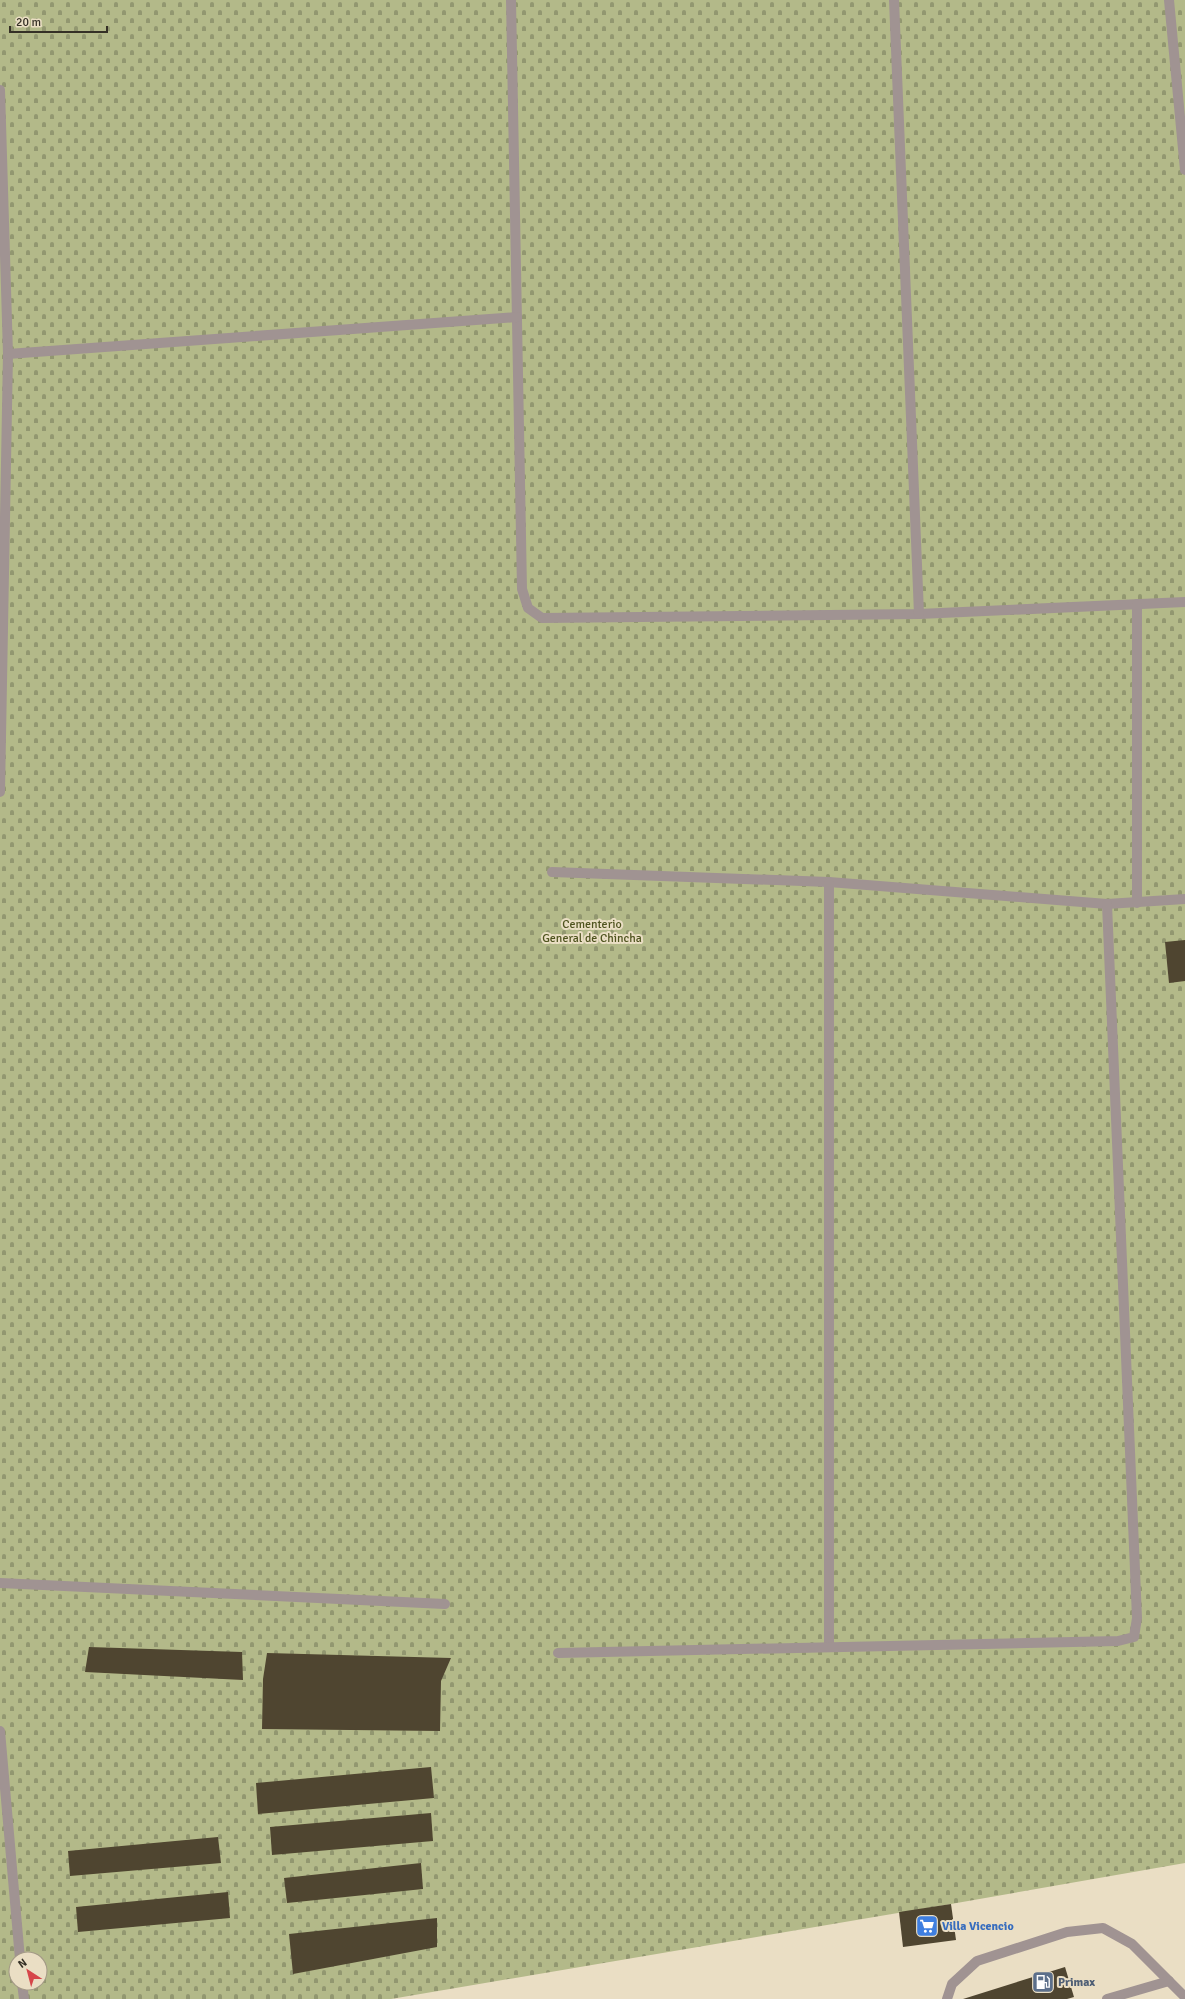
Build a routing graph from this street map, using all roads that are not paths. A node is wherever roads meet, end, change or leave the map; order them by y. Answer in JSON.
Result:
{"nodes":[{"id":1,"x":511,"y":0,"type":"edge"},
{"id":2,"x":894,"y":0,"type":"edge"},
{"id":3,"x":1169,"y":0,"type":"edge"},
{"id":4,"x":0,"y":90,"type":"edge"},
{"id":5,"x":1185,"y":170,"type":"edge"},
{"id":6,"x":517,"y":317,"type":"junction"},
{"id":7,"x":8,"y":354,"type":"junction"},
{"id":8,"x":1185,"y":602,"type":"edge"},
{"id":9,"x":1137,"y":604,"type":"junction"},
{"id":10,"x":918,"y":614,"type":"junction"},
{"id":11,"x":0,"y":792,"type":"edge"},
{"id":12,"x":552,"y":872,"type":"dead end"},
{"id":13,"x":830,"y":882,"type":"junction"},
{"id":14,"x":1185,"y":900,"type":"edge"},
{"id":15,"x":1137,"y":903,"type":"junction"},
{"id":16,"x":1107,"y":904,"type":"junction"},
{"id":17,"x":0,"y":1583,"type":"edge"},
{"id":18,"x":445,"y":1604,"type":"dead end"},
{"id":19,"x":830,"y":1647,"type":"junction"},
{"id":20,"x":558,"y":1653,"type":"dead end"},
{"id":21,"x":0,"y":1732,"type":"edge"},
{"id":22,"x":19,"y":1951,"type":"edge"},
{"id":23,"x":1169,"y":1981,"type":"junction"},
{"id":24,"x":1185,"y":1997,"type":"edge"},
{"id":25,"x":947,"y":1999,"type":"edge"},
{"id":26,"x":1107,"y":1999,"type":"edge"}],
"edges":[{"from":1,"to":6,"type":"lane"},
{"from":2,"to":10,"type":"lane"},
{"from":3,"to":5,"type":"lane"},
{"from":4,"to":7,"type":"lane"},
{"from":6,"to":7,"type":"lane"},
{"from":6,"to":10,"type":"lane"},
{"from":7,"to":11,"type":"lane"},
{"from":8,"to":9,"type":"lane"},
{"from":9,"to":10,"type":"lane"},
{"from":9,"to":15,"type":"lane"},
{"from":12,"to":13,"type":"lane"},
{"from":13,"to":16,"type":"lane"},
{"from":13,"to":19,"type":"lane"},
{"from":14,"to":15,"type":"lane"},
{"from":15,"to":16,"type":"lane"},
{"from":16,"to":19,"type":"lane"},
{"from":17,"to":18,"type":"lane"},
{"from":19,"to":20,"type":"lane"},
{"from":21,"to":22,"type":"lane"},
{"from":23,"to":24,"type":"lane"},
{"from":23,"to":25,"type":"lane"},
{"from":23,"to":26,"type":"lane"}]}
